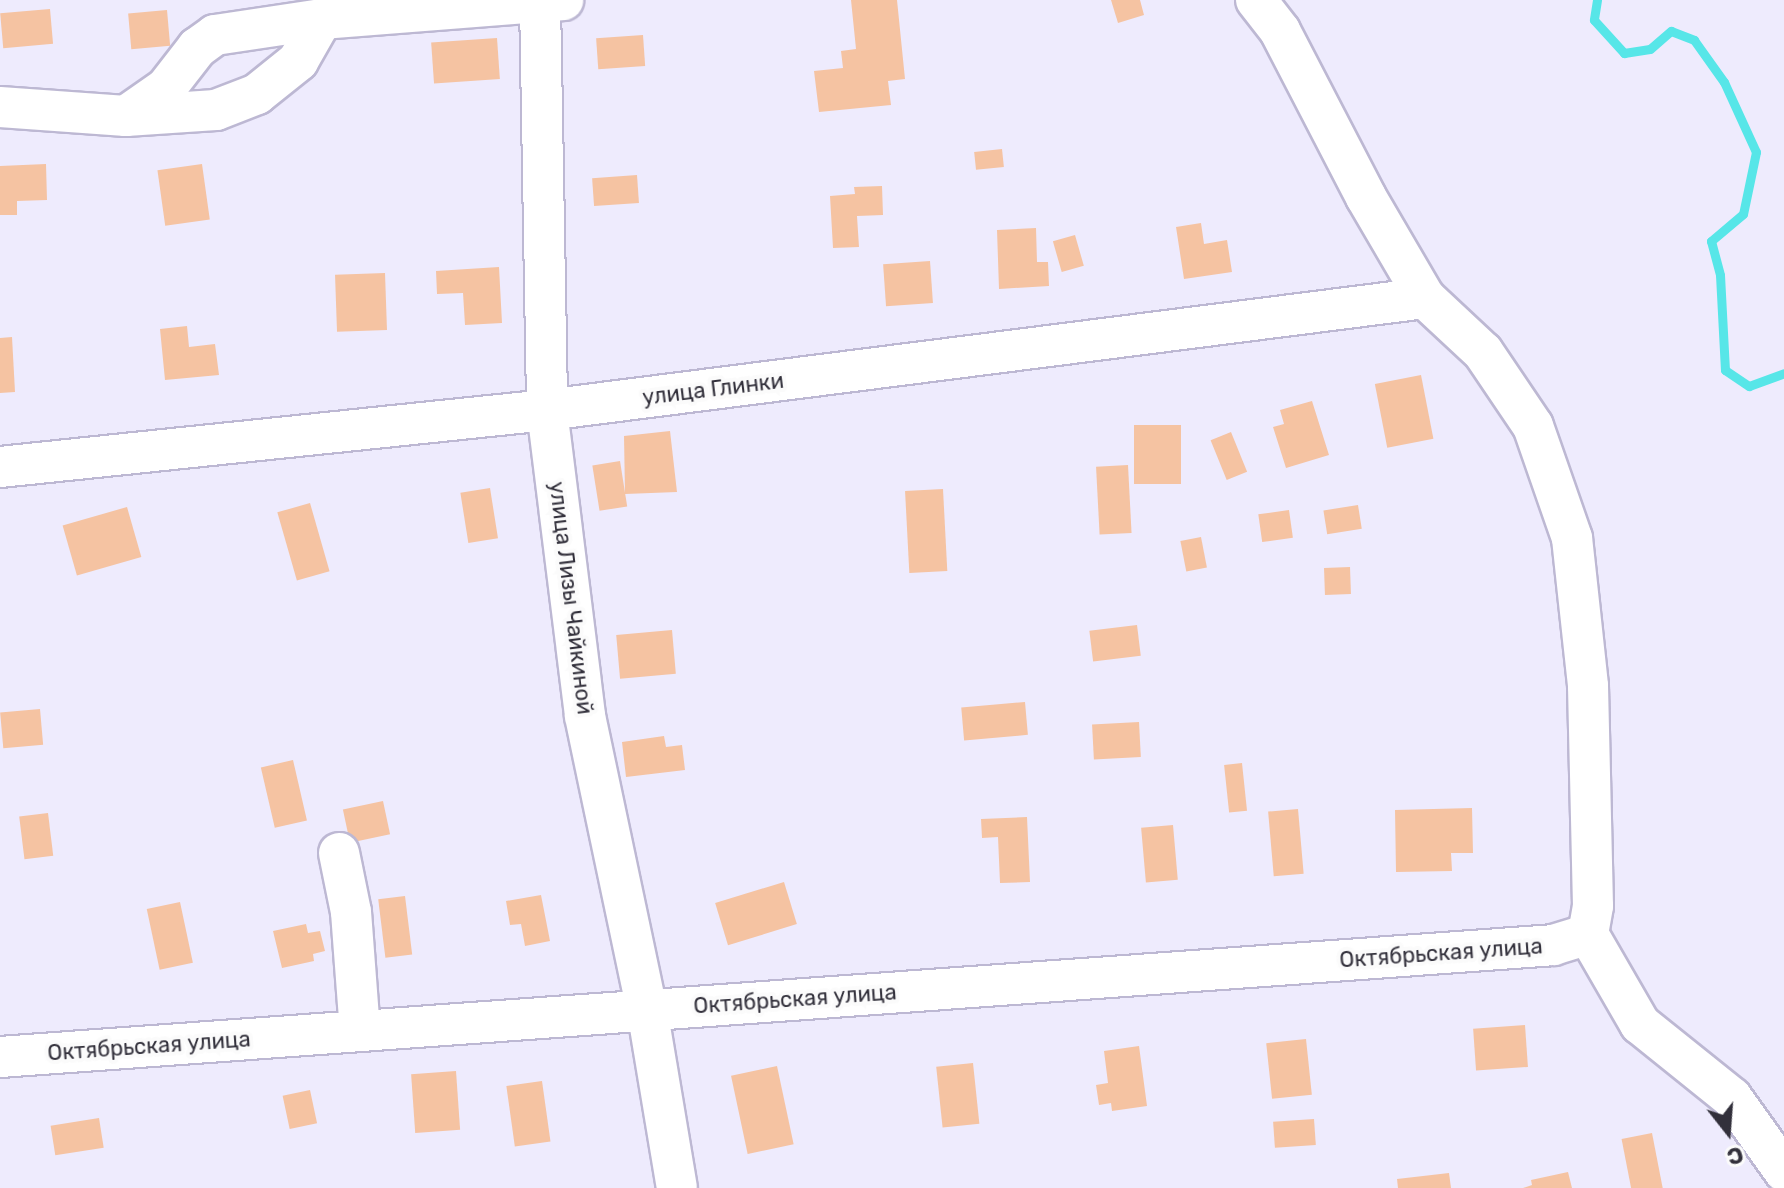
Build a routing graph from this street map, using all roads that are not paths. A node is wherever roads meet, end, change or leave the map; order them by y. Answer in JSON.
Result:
{"nodes":[{"id":1,"x":1256,"y":0,"type":"edge"},
{"id":2,"x":548,"y":1,"type":"edge"},
{"id":3,"x":322,"y":19,"type":"junction"},
{"id":4,"x":0,"y":107,"type":"edge"},
{"id":5,"x":126,"y":116,"type":"junction"},
{"id":6,"x":1425,"y":298,"type":"junction"},
{"id":7,"x":547,"y":410,"type":"junction"},
{"id":8,"x":0,"y":467,"type":"edge"},
{"id":9,"x":339,"y":853,"type":"dead end"},
{"id":10,"x":1588,"y":934,"type":"junction"},
{"id":11,"x":647,"y":1009,"type":"junction"},
{"id":12,"x":360,"y":1031,"type":"junction"},
{"id":13,"x":0,"y":1057,"type":"edge"},
{"id":14,"x":1784,"y":1171,"type":"edge"},
{"id":15,"x":677,"y":1188,"type":"edge"}],
"edges":[{"from":1,"to":6,"type":"street"},
{"from":2,"to":3,"type":"street"},
{"from":2,"to":7,"type":"street","name":"улица Лизы Чайкиной"},
{"from":3,"to":5,"type":"street"},
{"from":3,"to":5,"type":"street"},
{"from":4,"to":5,"type":"street"},
{"from":6,"to":7,"type":"street","name":"улица Глинки"},
{"from":6,"to":10,"type":"street"},
{"from":7,"to":8,"type":"street","name":"улица Глинки"},
{"from":7,"to":11,"type":"street","name":"улица Лизы Чайкиной"},
{"from":9,"to":12,"type":"street"},
{"from":10,"to":11,"type":"street","name":"Октябрьская улица"},
{"from":10,"to":14,"type":"street"},
{"from":11,"to":12,"type":"street","name":"Октябрьская улица"},
{"from":11,"to":15,"type":"street","name":"улица Лизы Чайкиной"},
{"from":12,"to":13,"type":"street","name":"Октябрьская улица"}]}
